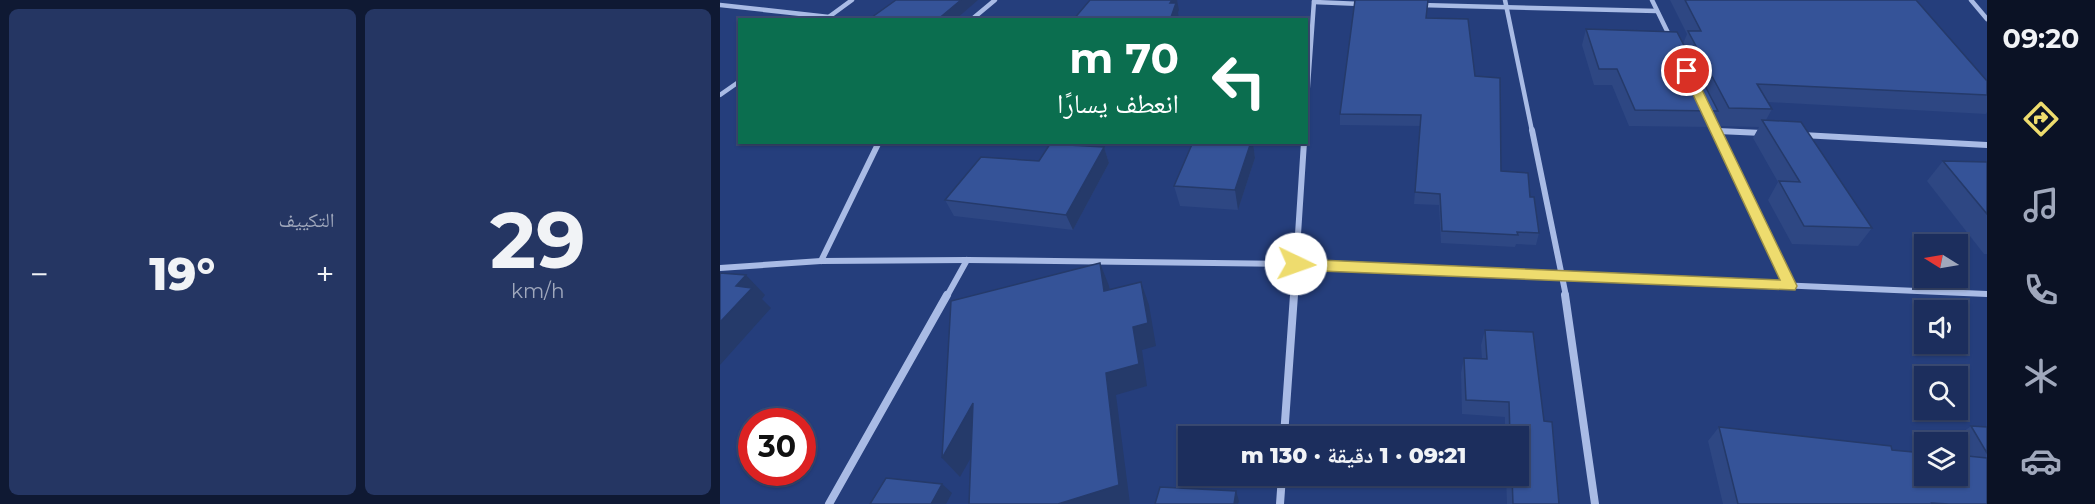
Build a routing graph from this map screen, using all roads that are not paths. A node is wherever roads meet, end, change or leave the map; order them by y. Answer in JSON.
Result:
{"nodes":[{"id":1,"x":852,"y":0,"type":"edge"},
{"id":2,"x":995,"y":0,"type":"edge"},
{"id":3,"x":1652,"y":0,"type":"edge"},
{"id":4,"x":1971,"y":0,"type":"edge"},
{"id":5,"x":1314,"y":1,"type":"edge"},
{"id":6,"x":1505,"y":3,"type":"edge"},
{"id":7,"x":1362,"y":4,"type":"edge"},
{"id":8,"x":720,"y":5,"type":"edge"},
{"id":9,"x":1410,"y":5,"type":"edge"},
{"id":10,"x":1657,"y":11,"type":"junction"},
{"id":11,"x":827,"y":18,"type":"edge"},
{"id":12,"x":973,"y":18,"type":"edge"},
{"id":13,"x":1987,"y":19,"type":"edge"},
{"id":14,"x":1672,"y":41,"type":"edge"},
{"id":15,"x":738,"y":82,"type":"edge"},
{"id":16,"x":1308,"y":85,"type":"edge"},
{"id":17,"x":720,"y":95,"type":"edge"},
{"id":18,"x":1707,"y":111,"type":"edge"},
{"id":19,"x":1718,"y":131,"type":"junction"},
{"id":20,"x":1764,"y":133,"type":"edge"},
{"id":21,"x":1800,"y":135,"type":"edge"},
{"id":22,"x":878,"y":144,"type":"edge"},
{"id":23,"x":1304,"y":144,"type":"edge"},
{"id":24,"x":1987,"y":145,"type":"edge"},
{"id":25,"x":967,"y":260,"type":"junction"},
{"id":26,"x":821,"y":261,"type":"junction"},
{"id":27,"x":1296,"y":264,"type":"junction"},
{"id":28,"x":720,"y":268,"type":"edge"},
{"id":29,"x":1563,"y":277,"type":"junction"},
{"id":30,"x":1790,"y":286,"type":"junction"},
{"id":31,"x":1987,"y":294,"type":"edge"},
{"id":32,"x":1285,"y":426,"type":"edge"},
{"id":33,"x":1281,"y":486,"type":"edge"},
{"id":34,"x":829,"y":504,"type":"edge"},
{"id":35,"x":1280,"y":504,"type":"edge"},
{"id":36,"x":1595,"y":504,"type":"edge"}],
"edges":[{"from":1,"to":11,"type":"street"},
{"from":2,"to":12,"type":"street"},
{"from":3,"to":10,"type":"street"},
{"from":4,"to":13,"type":"street"},
{"from":5,"to":7,"type":"street"},
{"from":5,"to":16,"type":"street"},
{"from":6,"to":9,"type":"street"},
{"from":6,"to":10,"type":"street"},
{"from":6,"to":29,"type":"street"},
{"from":8,"to":11,"type":"street"},
{"from":10,"to":14,"type":"street"},
{"from":15,"to":17,"type":"street"},
{"from":18,"to":19,"type":"street"},
{"from":19,"to":20,"type":"street"},
{"from":19,"to":30,"type":"street"},
{"from":21,"to":24,"type":"street"},
{"from":22,"to":26,"type":"street"},
{"from":23,"to":27,"type":"street"},
{"from":25,"to":26,"type":"street"},
{"from":25,"to":27,"type":"street"},
{"from":25,"to":34,"type":"street"},
{"from":26,"to":28,"type":"street"},
{"from":27,"to":29,"type":"street"},
{"from":27,"to":32,"type":"street"},
{"from":29,"to":30,"type":"street"},
{"from":29,"to":36,"type":"street"},
{"from":30,"to":31,"type":"street"},
{"from":33,"to":35,"type":"street"}]}
